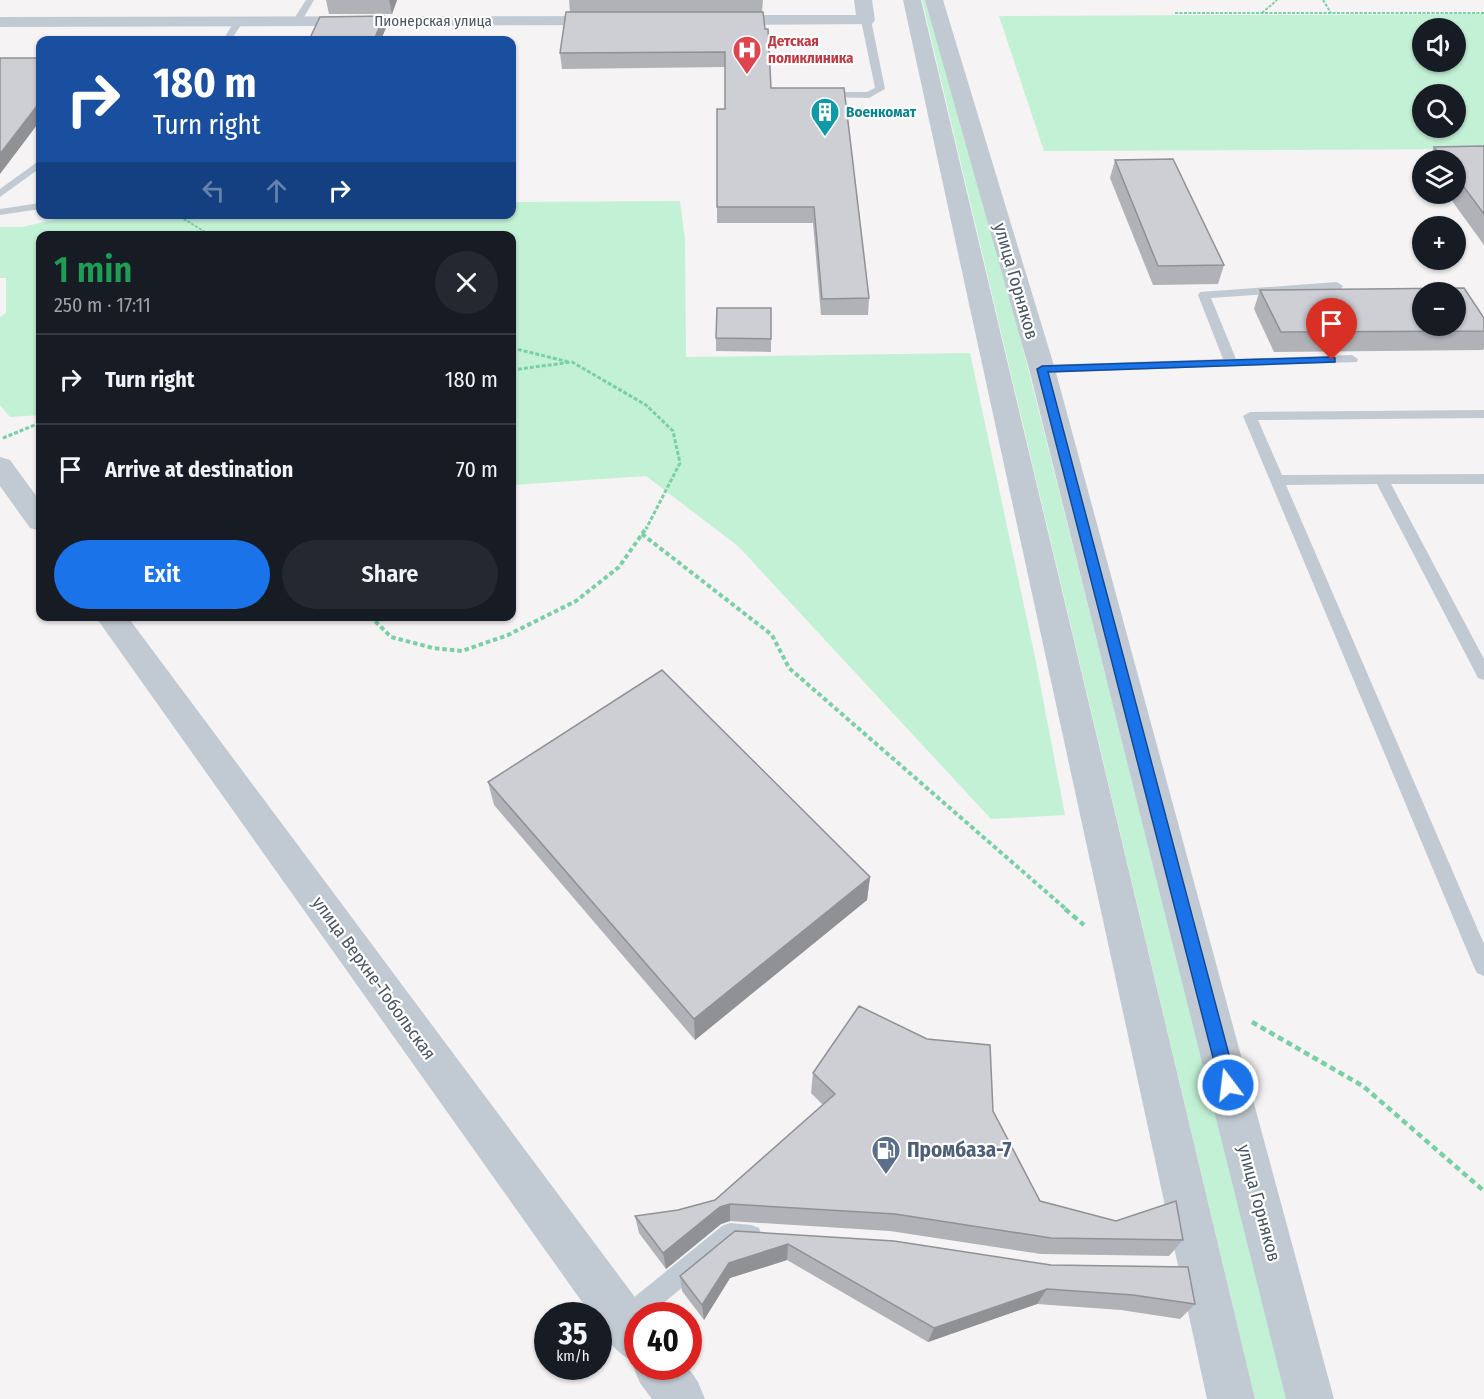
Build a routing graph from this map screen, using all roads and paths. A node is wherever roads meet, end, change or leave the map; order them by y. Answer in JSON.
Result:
{"nodes":[{"id":1,"x":310,"y":0,"type":"edge"},
{"id":2,"x":863,"y":0,"type":"edge"},
{"id":3,"x":912,"y":0,"type":"edge"},
{"id":4,"x":934,"y":0,"type":"edge"},
{"id":5,"x":1277,"y":0,"type":"edge"},
{"id":6,"x":1323,"y":0,"type":"edge"},
{"id":7,"x":1175,"y":13,"type":"dead end"},
{"id":8,"x":1262,"y":13,"type":"junction"},
{"id":9,"x":1331,"y":13,"type":"junction"},
{"id":10,"x":1484,"y":13,"type":"edge"},
{"id":11,"x":700,"y":20,"type":"edge"},
{"id":12,"x":866,"y":20,"type":"junction"},
{"id":13,"x":629,"y":21,"type":"edge"},
{"id":14,"x":0,"y":22,"type":"edge"},
{"id":15,"x":238,"y":22,"type":"junction"},
{"id":16,"x":297,"y":22,"type":"junction"},
{"id":17,"x":229,"y":36,"type":"edge"},
{"id":18,"x":813,"y":95,"type":"edge"},
{"id":19,"x":36,"y":166,"type":"edge"},
{"id":20,"x":0,"y":194,"type":"edge"},
{"id":21,"x":36,"y":207,"type":"edge"},
{"id":22,"x":0,"y":212,"type":"edge"},
{"id":23,"x":184,"y":219,"type":"edge"},
{"id":24,"x":203,"y":231,"type":"edge"},
{"id":25,"x":1337,"y":286,"type":"dead end"},
{"id":26,"x":516,"y":349,"type":"edge"},
{"id":27,"x":1352,"y":359,"type":"edge"},
{"id":28,"x":572,"y":362,"type":"junction"},
{"id":29,"x":1231,"y":363,"type":"junction"},
{"id":30,"x":516,"y":369,"type":"edge"},
{"id":31,"x":1042,"y":369,"type":"junction"},
{"id":32,"x":1484,"y":414,"type":"edge"},
{"id":33,"x":36,"y":425,"type":"edge"},
{"id":34,"x":0,"y":439,"type":"edge"},
{"id":35,"x":0,"y":465,"type":"edge"},
{"id":36,"x":1381,"y":479,"type":"junction"},
{"id":37,"x":1484,"y":479,"type":"edge"},
{"id":38,"x":1278,"y":480,"type":"junction"},
{"id":39,"x":36,"y":515,"type":"edge"},
{"id":40,"x":642,"y":534,"type":"junction"},
{"id":41,"x":114,"y":621,"type":"edge"},
{"id":42,"x":375,"y":621,"type":"edge"},
{"id":43,"x":1484,"y":674,"type":"edge"},
{"id":44,"x":1128,"y":950,"type":"junction"},
{"id":45,"x":1484,"y":967,"type":"edge"},
{"id":46,"x":1205,"y":995,"type":"junction"},
{"id":47,"x":1484,"y":1191,"type":"edge"},
{"id":48,"x":776,"y":1237,"type":"edge"},
{"id":49,"x":659,"y":1302,"type":"edge"},
{"id":50,"x":624,"y":1322,"type":"edge"},
{"id":51,"x":667,"y":1380,"type":"edge"},
{"id":52,"x":681,"y":1399,"type":"edge"},
{"id":53,"x":1230,"y":1399,"type":"edge"},
{"id":54,"x":1310,"y":1399,"type":"edge"}],
"edges":[{"from":1,"to":16,"type":"lane"},
{"from":2,"to":12,"type":"street"},
{"from":3,"to":44,"type":"street","name":"улица Горняков"},
{"from":4,"to":31,"type":"street","name":"улица Горняков"},
{"from":5,"to":8,"type":"path"},
{"from":6,"to":9,"type":"path"},
{"from":7,"to":8,"type":"path"},
{"from":8,"to":9,"type":"path"},
{"from":9,"to":10,"type":"path"},
{"from":11,"to":12,"type":"street"},
{"from":12,"to":18,"type":"lane"},
{"from":13,"to":16,"type":"street","name":"Пионерская улица"},
{"from":14,"to":15,"type":"street","name":"Пионерская улица"},
{"from":15,"to":16,"type":"street","name":"Пионерская улица"},
{"from":15,"to":17,"type":"lane"},
{"from":19,"to":20,"type":"lane"},
{"from":21,"to":22,"type":"lane"},
{"from":23,"to":24,"type":"path"},
{"from":25,"to":29,"type":"lane"},
{"from":26,"to":28,"type":"path"},
{"from":27,"to":29,"type":"lane"},
{"from":28,"to":30,"type":"path"},
{"from":28,"to":40,"type":"path"},
{"from":29,"to":31,"type":"lane"},
{"from":31,"to":46,"type":"street","name":"улица Горняков"},
{"from":32,"to":38,"type":"lane"},
{"from":33,"to":34,"type":"path"},
{"from":35,"to":39,"type":"street"},
{"from":36,"to":37,"type":"lane"},
{"from":36,"to":38,"type":"lane"},
{"from":36,"to":43,"type":"lane"},
{"from":38,"to":45,"type":"lane"},
{"from":40,"to":42,"type":"path"},
{"from":40,"to":44,"type":"path"},
{"from":41,"to":50,"type":"street","name":"улица Верхне-Тобольская"},
{"from":44,"to":53,"type":"street","name":"улица Горняков"},
{"from":46,"to":47,"type":"path"},
{"from":46,"to":54,"type":"street","name":"улица Горняков"},
{"from":48,"to":49,"type":"lane"},
{"from":51,"to":52,"type":"street"}]}
